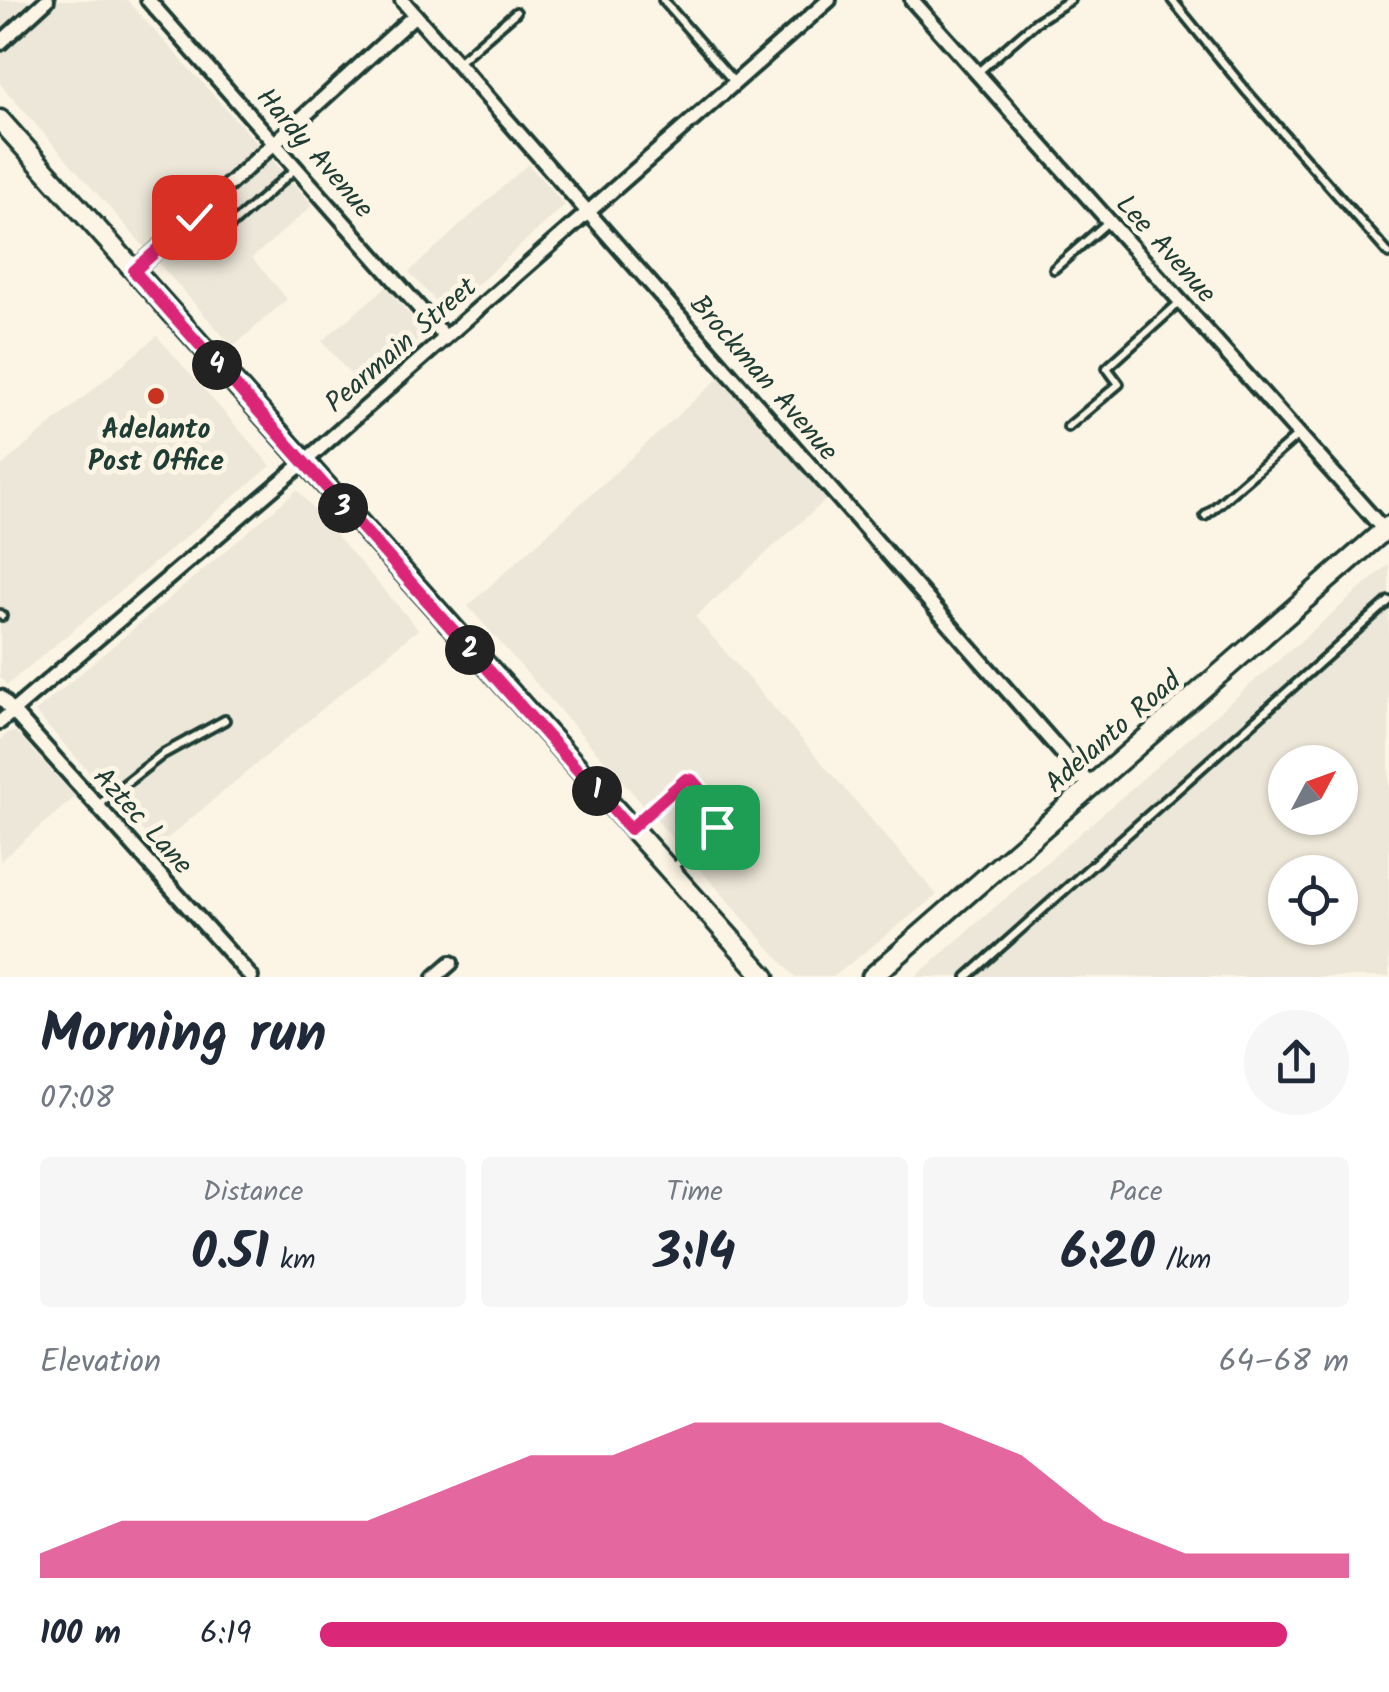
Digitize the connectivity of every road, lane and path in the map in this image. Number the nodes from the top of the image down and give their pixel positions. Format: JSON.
{"nodes":[{"id":1,"x":46,"y":0,"type":"edge"},
{"id":2,"x":148,"y":0,"type":"edge"},
{"id":3,"x":402,"y":0,"type":"edge"},
{"id":4,"x":663,"y":0,"type":"edge"},
{"id":5,"x":830,"y":0,"type":"edge"},
{"id":6,"x":912,"y":0,"type":"edge"},
{"id":7,"x":1070,"y":0,"type":"edge"},
{"id":8,"x":1172,"y":0,"type":"edge"},
{"id":9,"x":516,"y":12,"type":"dead end"},
{"id":10,"x":415,"y":15,"type":"junction"},
{"id":11,"x":0,"y":43,"type":"edge"},
{"id":12,"x":458,"y":64,"type":"junction"},
{"id":13,"x":977,"y":73,"type":"junction"},
{"id":14,"x":734,"y":83,"type":"junction"},
{"id":15,"x":0,"y":120,"type":"edge"},
{"id":16,"x":276,"y":144,"type":"junction"},
{"id":17,"x":297,"y":168,"type":"junction"},
{"id":18,"x":588,"y":212,"type":"junction"},
{"id":19,"x":194,"y":217,"type":"junction"},
{"id":20,"x":1109,"y":221,"type":"junction"},
{"id":21,"x":1389,"y":254,"type":"edge"},
{"id":22,"x":1054,"y":269,"type":"dead end"},
{"id":23,"x":134,"y":271,"type":"junction"},
{"id":24,"x":1181,"y":302,"type":"junction"},
{"id":25,"x":446,"y":337,"type":"junction"},
{"id":26,"x":1068,"y":427,"type":"dead end"},
{"id":27,"x":1299,"y":434,"type":"junction"},
{"id":28,"x":302,"y":462,"type":"junction"},
{"id":29,"x":1205,"y":516,"type":"dead end"},
{"id":30,"x":1387,"y":528,"type":"edge"},
{"id":31,"x":1389,"y":601,"type":"edge"},
{"id":32,"x":0,"y":697,"type":"edge"},
{"id":33,"x":12,"y":712,"type":"junction"},
{"id":34,"x":225,"y":720,"type":"dead end"},
{"id":35,"x":0,"y":722,"type":"edge"},
{"id":36,"x":1091,"y":786,"type":"junction"},
{"id":37,"x":97,"y":806,"type":"junction"},
{"id":38,"x":630,"y":829,"type":"junction"},
{"id":39,"x":668,"y":872,"type":"junction"},
{"id":40,"x":451,"y":963,"type":"dead end"},
{"id":41,"x":251,"y":977,"type":"edge"},
{"id":42,"x":435,"y":977,"type":"edge"},
{"id":43,"x":765,"y":977,"type":"edge"},
{"id":44,"x":872,"y":977,"type":"edge"},
{"id":45,"x":967,"y":977,"type":"edge"}],
"edges":[{"from":1,"to":11,"type":"street"},
{"from":2,"to":16,"type":"street","name":"Hardy Avenue"},
{"from":3,"to":10,"type":"street","name":"Brockman Avenue"},
{"from":4,"to":14,"type":"lane"},
{"from":5,"to":14,"type":"street","name":"Pearmain Street"},
{"from":6,"to":13,"type":"street","name":"Lee Avenue"},
{"from":7,"to":13,"type":"lane"},
{"from":8,"to":21,"type":"lane"},
{"from":9,"to":12,"type":"lane"},
{"from":10,"to":12,"type":"street","name":"Brockman Avenue"},
{"from":10,"to":16,"type":"street"},
{"from":12,"to":18,"type":"street","name":"Brockman Avenue"},
{"from":13,"to":20,"type":"street","name":"Lee Avenue"},
{"from":14,"to":18,"type":"street","name":"Pearmain Street"},
{"from":15,"to":23,"type":"street"},
{"from":16,"to":17,"type":"street","name":"Hardy Avenue"},
{"from":16,"to":19,"type":"street"},
{"from":17,"to":19,"type":"lane"},
{"from":17,"to":25,"type":"street","name":"Hardy Avenue"},
{"from":18,"to":25,"type":"street","name":"Pearmain Street"},
{"from":18,"to":36,"type":"street","name":"Brockman Avenue"},
{"from":19,"to":23,"type":"street"},
{"from":20,"to":22,"type":"lane"},
{"from":20,"to":24,"type":"street","name":"Lee Avenue"},
{"from":23,"to":28,"type":"street"},
{"from":24,"to":26,"type":"lane"},
{"from":24,"to":27,"type":"street","name":"Lee Avenue"},
{"from":25,"to":28,"type":"street","name":"Pearmain Street"},
{"from":27,"to":29,"type":"lane"},
{"from":27,"to":30,"type":"street","name":"Lee Avenue"},
{"from":28,"to":33,"type":"street","name":"Pearmain Street"},
{"from":28,"to":38,"type":"street"},
{"from":30,"to":36,"type":"street","name":"Adelanto Road"},
{"from":31,"to":45,"type":"lane"},
{"from":32,"to":33,"type":"street","name":"Aztec Lane"},
{"from":33,"to":35,"type":"street","name":"Pearmain Street"},
{"from":33,"to":37,"type":"street","name":"Aztec Lane"},
{"from":34,"to":37,"type":"lane"},
{"from":36,"to":44,"type":"street","name":"Adelanto Road"},
{"from":37,"to":41,"type":"street","name":"Aztec Lane"},
{"from":38,"to":39,"type":"street"},
{"from":38,"to":39,"type":"lane"},
{"from":39,"to":43,"type":"street"},
{"from":40,"to":42,"type":"street"}]}
